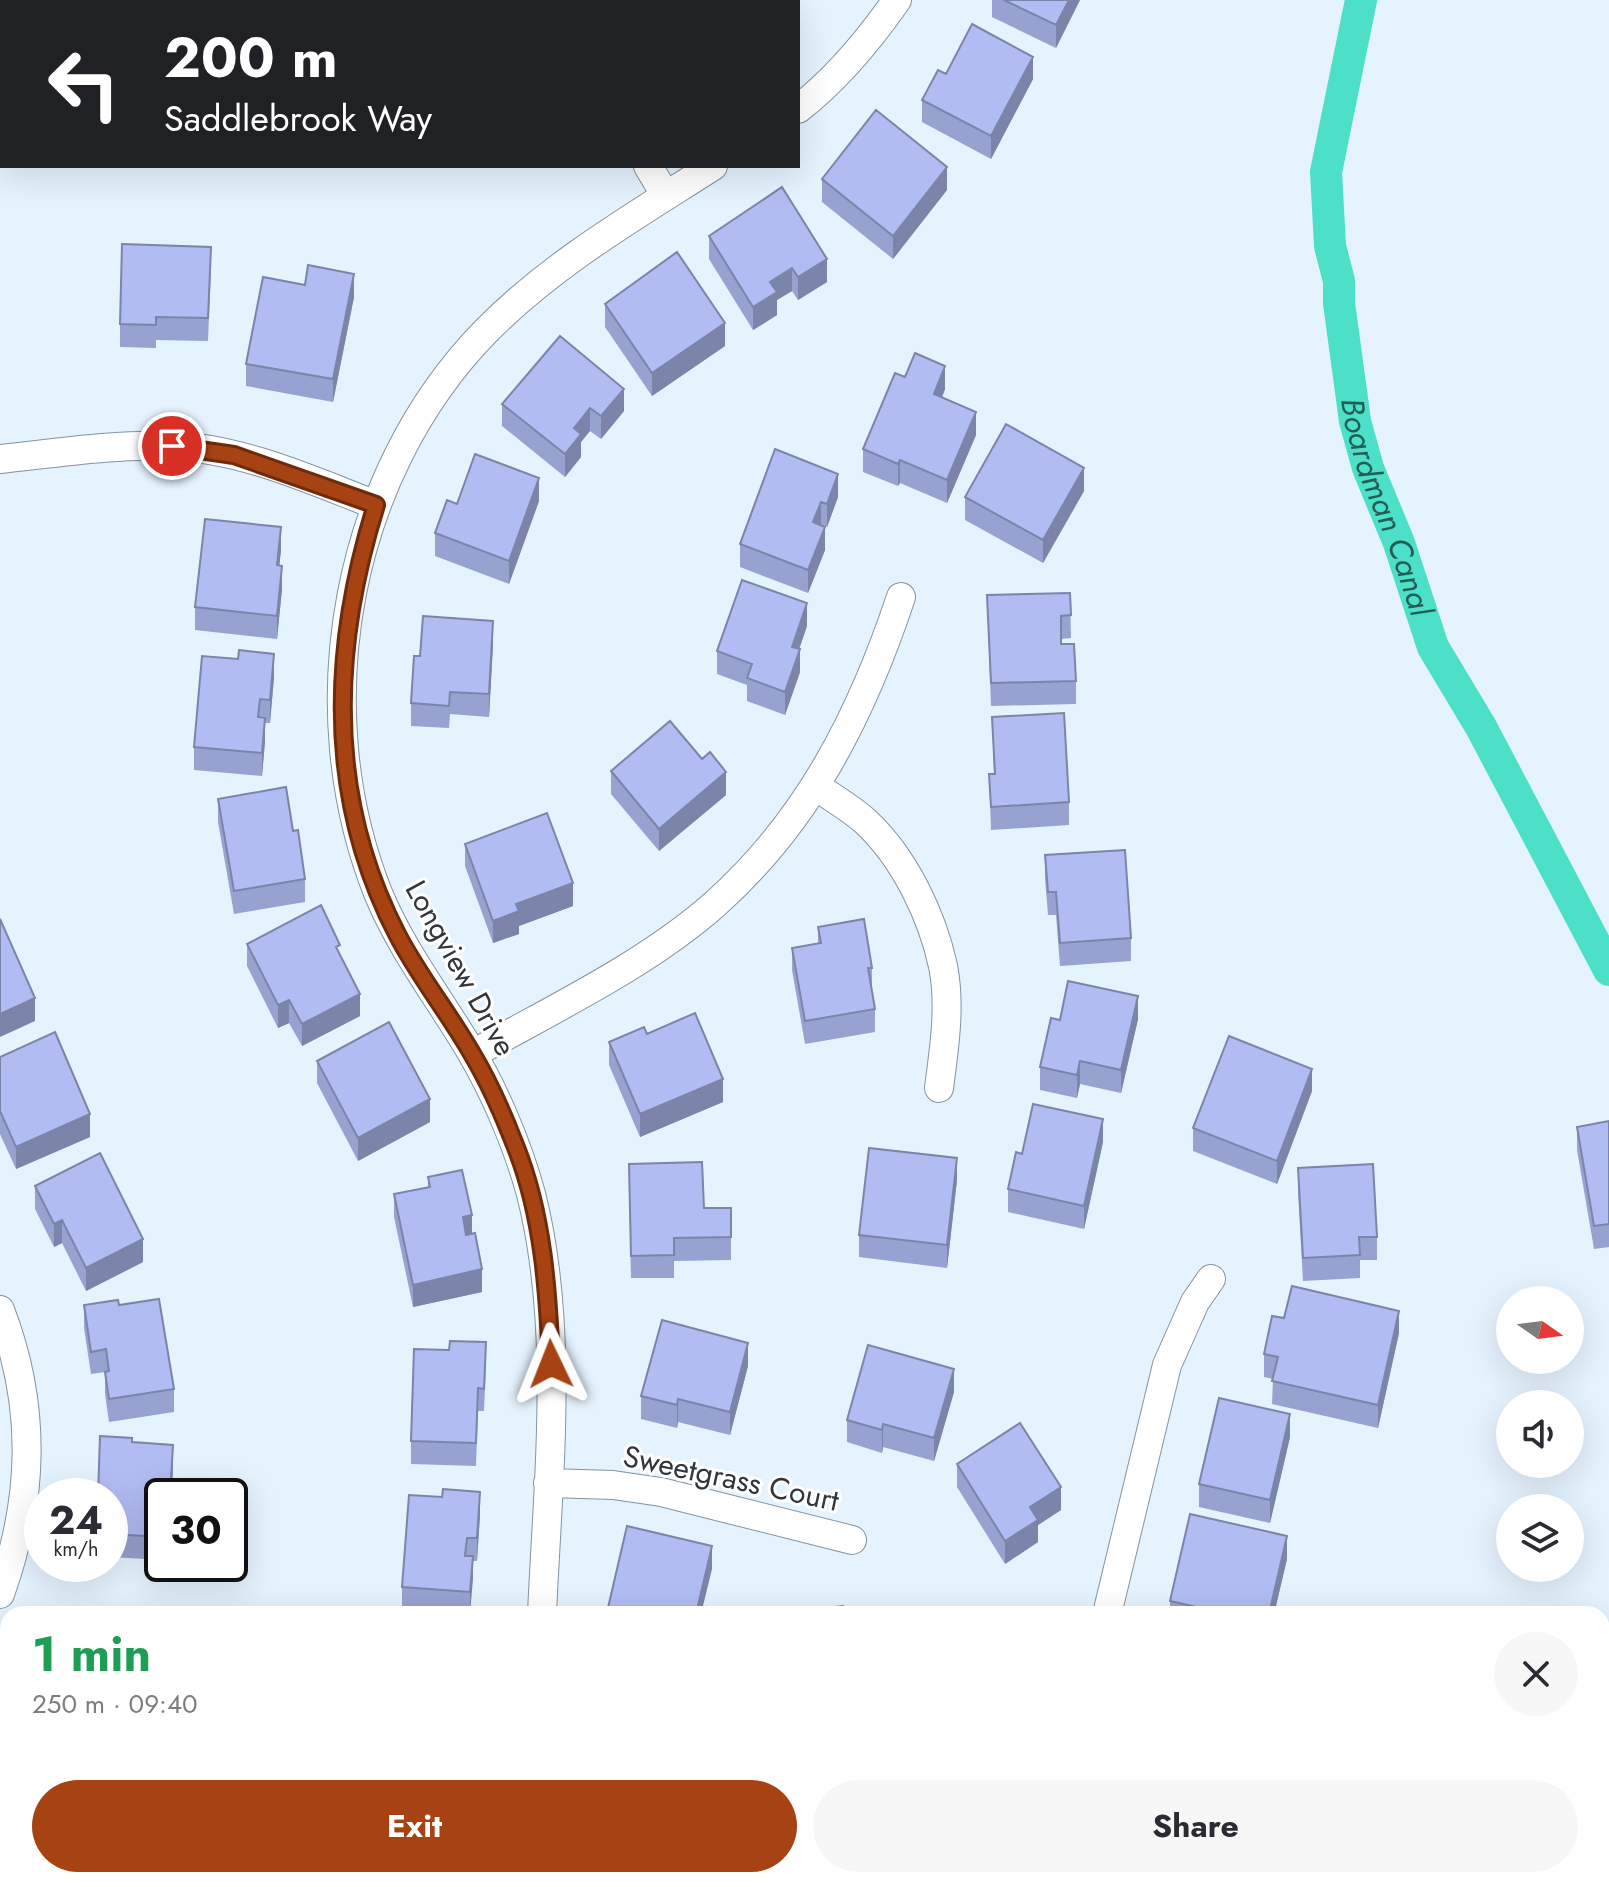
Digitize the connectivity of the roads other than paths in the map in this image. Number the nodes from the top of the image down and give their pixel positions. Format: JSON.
{"nodes":[{"id":1,"x":897,"y":0,"type":"edge"},
{"id":2,"x":800,"y":108,"type":"edge"},
{"id":3,"x":649,"y":168,"type":"edge"},
{"id":4,"x":710,"y":168,"type":"edge"},
{"id":5,"x":666,"y":196,"type":"junction"},
{"id":6,"x":0,"y":459,"type":"edge"},
{"id":7,"x":376,"y":505,"type":"junction"},
{"id":8,"x":901,"y":597,"type":"dead end"},
{"id":9,"x":815,"y":786,"type":"junction"},
{"id":10,"x":473,"y":1054,"type":"junction"},
{"id":11,"x":939,"y":1088,"type":"dead end"},
{"id":12,"x":1211,"y":1279,"type":"dead end"},
{"id":13,"x":0,"y":1310,"type":"edge"},
{"id":14,"x":548,"y":1483,"type":"junction"},
{"id":15,"x":852,"y":1540,"type":"dead end"},
{"id":16,"x":0,"y":1594,"type":"edge"},
{"id":17,"x":542,"y":1606,"type":"edge"},
{"id":18,"x":1109,"y":1606,"type":"edge"}],
"edges":[{"from":1,"to":2,"type":"street"},
{"from":3,"to":5,"type":"street"},
{"from":4,"to":5,"type":"street","name":"Longview Drive"},
{"from":5,"to":7,"type":"street","name":"Longview Drive"},
{"from":6,"to":7,"type":"street"},
{"from":7,"to":10,"type":"street","name":"Longview Drive"},
{"from":8,"to":9,"type":"street"},
{"from":9,"to":10,"type":"street"},
{"from":9,"to":11,"type":"street"},
{"from":10,"to":14,"type":"street","name":"Longview Drive"},
{"from":12,"to":18,"type":"street"},
{"from":13,"to":16,"type":"street"},
{"from":14,"to":15,"type":"street","name":"Sweetgrass Court"},
{"from":14,"to":17,"type":"street","name":"Longview Drive"}]}
